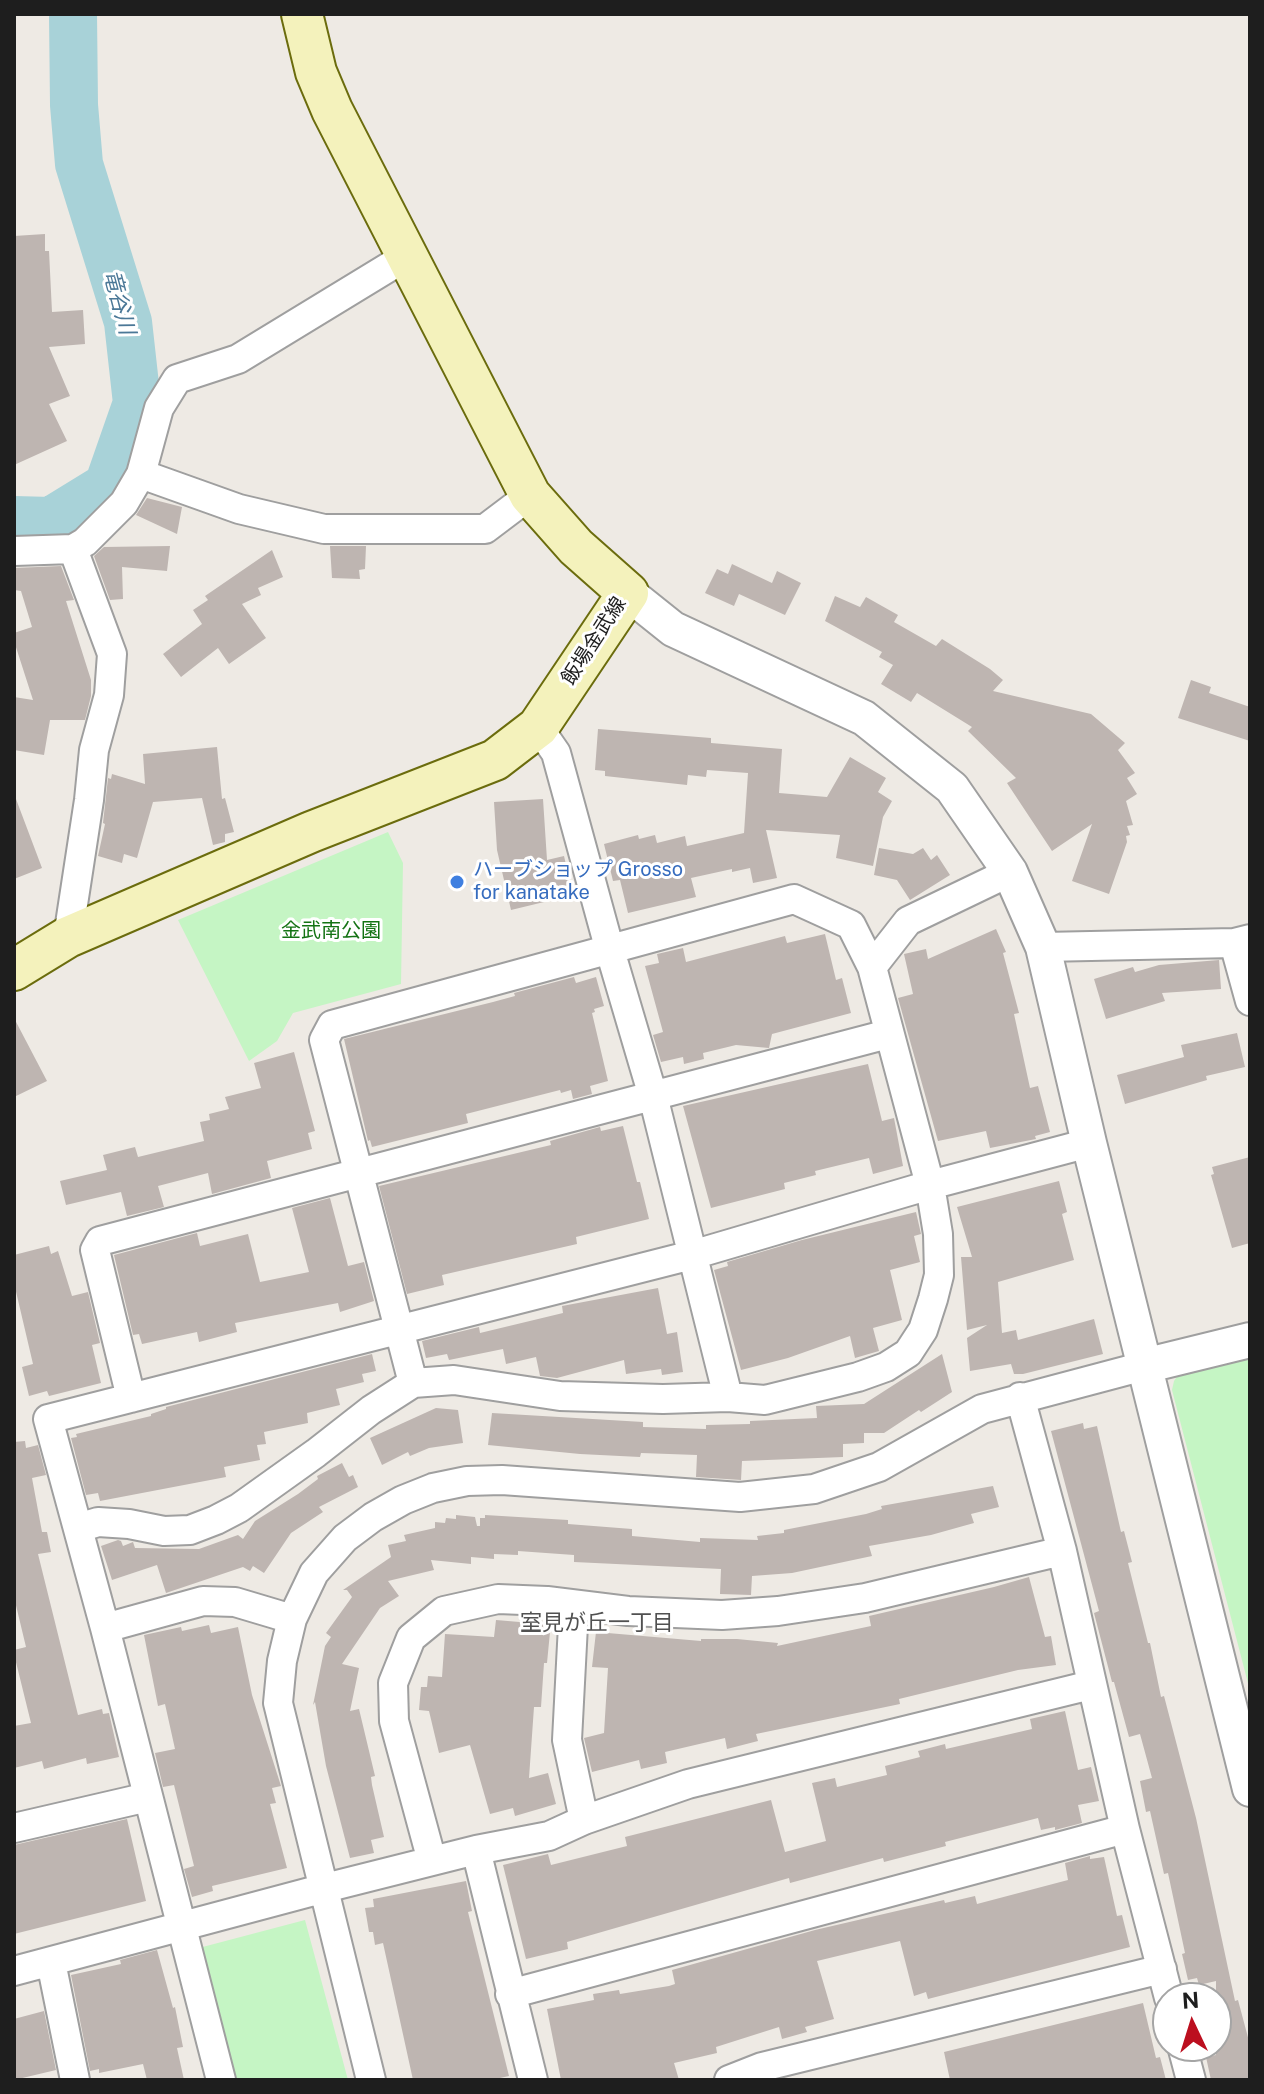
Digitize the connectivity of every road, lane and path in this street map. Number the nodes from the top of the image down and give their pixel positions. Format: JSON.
{"nodes":[{"id":1,"x":302,"y":14,"type":"edge"},
{"id":2,"x":407,"y":256,"type":"junction"},
{"id":3,"x":141,"y":474,"type":"junction"},
{"id":4,"x":530,"y":495,"type":"junction"},
{"id":5,"x":73,"y":549,"type":"junction"},
{"id":6,"x":14,"y":551,"type":"edge"},
{"id":7,"x":628,"y":593,"type":"junction"},
{"id":8,"x":538,"y":727,"type":"junction"},
{"id":9,"x":1010,"y":872,"type":"junction"},
{"id":10,"x":68,"y":937,"type":"junction"},
{"id":11,"x":1242,"y":941,"type":"edge"},
{"id":12,"x":609,"y":947,"type":"junction"},
{"id":13,"x":1043,"y":947,"type":"junction"},
{"id":14,"x":872,"y":967,"type":"junction"},
{"id":15,"x":14,"y":970,"type":"edge"},
{"id":16,"x":1250,"y":1001,"type":"edge"},
{"id":17,"x":888,"y":1034,"type":"junction"},
{"id":18,"x":653,"y":1096,"type":"junction"},
{"id":19,"x":1089,"y":1143,"type":"junction"},
{"id":20,"x":357,"y":1175,"type":"junction"},
{"id":21,"x":930,"y":1185,"type":"junction"},
{"id":22,"x":692,"y":1255,"type":"junction"},
{"id":23,"x":398,"y":1328,"type":"junction"},
{"id":24,"x":1250,"y":1340,"type":"edge"},
{"id":25,"x":1144,"y":1366,"type":"junction"},
{"id":26,"x":413,"y":1383,"type":"junction"},
{"id":27,"x":728,"y":1397,"type":"junction"},
{"id":28,"x":1020,"y":1397,"type":"junction"},
{"id":29,"x":131,"y":1398,"type":"junction"},
{"id":30,"x":78,"y":1528,"type":"junction"},
{"id":31,"x":1062,"y":1551,"type":"junction"},
{"id":32,"x":574,"y":1606,"type":"junction"},
{"id":33,"x":292,"y":1619,"type":"junction"},
{"id":34,"x":105,"y":1628,"type":"junction"},
{"id":35,"x":1091,"y":1685,"type":"junction"},
{"id":36,"x":1250,"y":1789,"type":"edge"},
{"id":37,"x":148,"y":1797,"type":"junction"},
{"id":38,"x":584,"y":1820,"type":"junction"},
{"id":39,"x":14,"y":1828,"type":"edge"},
{"id":40,"x":1125,"y":1829,"type":"junction"},
{"id":41,"x":476,"y":1850,"type":"junction"},
{"id":42,"x":432,"y":1861,"type":"junction"},
{"id":43,"x":325,"y":1888,"type":"junction"},
{"id":44,"x":182,"y":1926,"type":"junction"},
{"id":45,"x":51,"y":1962,"type":"junction"},
{"id":46,"x":1162,"y":1969,"type":"junction"},
{"id":47,"x":14,"y":1971,"type":"edge"},
{"id":48,"x":1165,"y":1982,"type":"edge"},
{"id":49,"x":510,"y":1994,"type":"junction"},
{"id":50,"x":75,"y":2080,"type":"edge"},
{"id":51,"x":221,"y":2080,"type":"edge"},
{"id":52,"x":371,"y":2080,"type":"edge"},
{"id":53,"x":533,"y":2080,"type":"edge"},
{"id":54,"x":729,"y":2080,"type":"edge"}],
"edges":[{"from":1,"to":2,"type":"main road","name":"飯場金武線"},
{"from":2,"to":3,"type":"street"},
{"from":2,"to":4,"type":"main road","name":"飯場金武線"},
{"from":3,"to":4,"type":"street"},
{"from":3,"to":5,"type":"street"},
{"from":4,"to":7,"type":"main road","name":"飯場金武線"},
{"from":5,"to":6,"type":"street"},
{"from":5,"to":10,"type":"street"},
{"from":7,"to":8,"type":"main road","name":"飯場金武線"},
{"from":7,"to":9,"type":"street"},
{"from":8,"to":10,"type":"main road","name":"飯場金武線"},
{"from":8,"to":12,"type":"street"},
{"from":9,"to":13,"type":"street"},
{"from":9,"to":14,"type":"street"},
{"from":10,"to":15,"type":"main road","name":"飯場金武線"},
{"from":11,"to":13,"type":"street"},
{"from":11,"to":16,"type":"street"},
{"from":12,"to":14,"type":"street"},
{"from":12,"to":18,"type":"street"},
{"from":12,"to":20,"type":"street"},
{"from":13,"to":19,"type":"street"},
{"from":14,"to":17,"type":"street"},
{"from":17,"to":18,"type":"street"},
{"from":17,"to":21,"type":"street"},
{"from":18,"to":20,"type":"street"},
{"from":18,"to":22,"type":"street"},
{"from":19,"to":21,"type":"street"},
{"from":19,"to":25,"type":"street"},
{"from":20,"to":23,"type":"street"},
{"from":20,"to":29,"type":"street"},
{"from":21,"to":22,"type":"street"},
{"from":21,"to":27,"type":"street"},
{"from":22,"to":23,"type":"street"},
{"from":22,"to":27,"type":"street"},
{"from":23,"to":26,"type":"street"},
{"from":23,"to":29,"type":"street"},
{"from":24,"to":25,"type":"street"},
{"from":25,"to":28,"type":"street"},
{"from":25,"to":36,"type":"street"},
{"from":26,"to":27,"type":"street"},
{"from":26,"to":30,"type":"street"},
{"from":28,"to":31,"type":"street"},
{"from":28,"to":33,"type":"street"},
{"from":29,"to":30,"type":"street"},
{"from":30,"to":34,"type":"street"},
{"from":31,"to":32,"type":"street"},
{"from":31,"to":35,"type":"street"},
{"from":32,"to":38,"type":"street"},
{"from":32,"to":42,"type":"street"},
{"from":33,"to":34,"type":"street"},
{"from":33,"to":43,"type":"street"},
{"from":34,"to":37,"type":"street"},
{"from":35,"to":38,"type":"street"},
{"from":35,"to":40,"type":"street"},
{"from":37,"to":39,"type":"street"},
{"from":37,"to":44,"type":"street"},
{"from":38,"to":41,"type":"street"},
{"from":40,"to":46,"type":"street"},
{"from":40,"to":49,"type":"street"},
{"from":41,"to":42,"type":"street"},
{"from":41,"to":49,"type":"street"},
{"from":42,"to":43,"type":"street"},
{"from":43,"to":44,"type":"street"},
{"from":43,"to":52,"type":"street"},
{"from":44,"to":45,"type":"street"},
{"from":44,"to":51,"type":"street"},
{"from":45,"to":47,"type":"street"},
{"from":45,"to":50,"type":"street"},
{"from":46,"to":48,"type":"street"},
{"from":46,"to":54,"type":"street"},
{"from":49,"to":53,"type":"street"}]}
